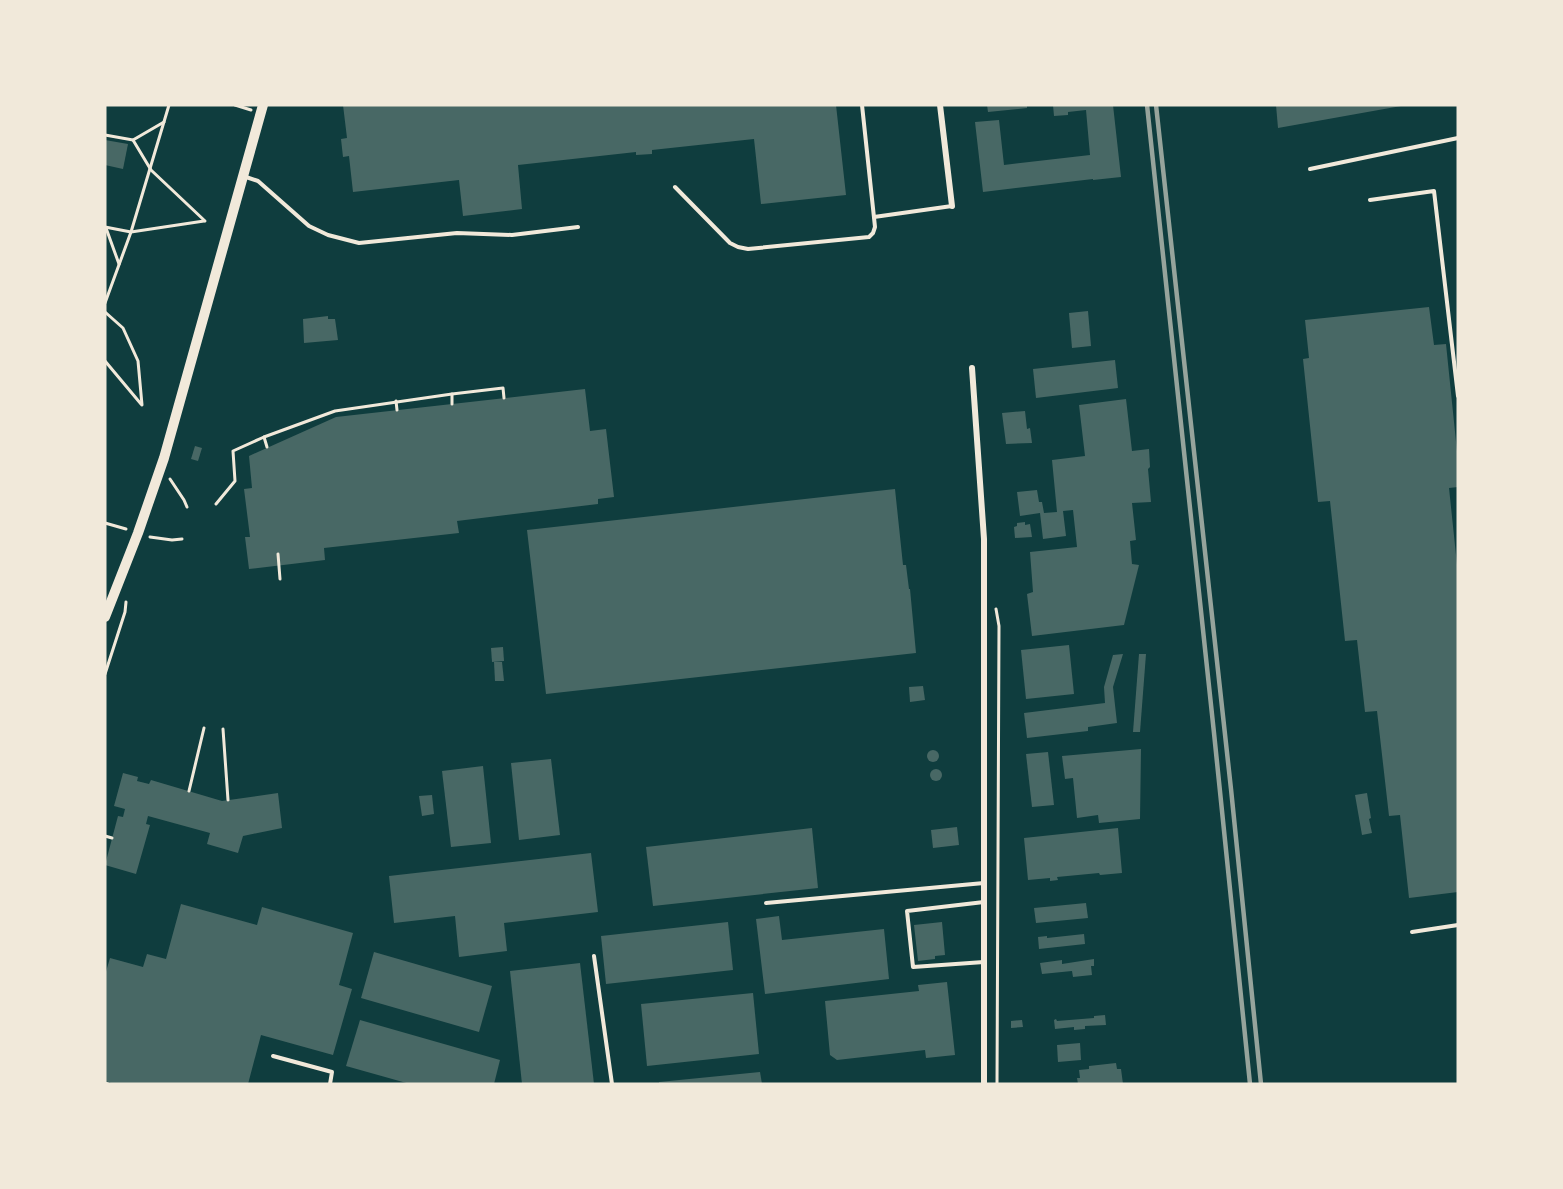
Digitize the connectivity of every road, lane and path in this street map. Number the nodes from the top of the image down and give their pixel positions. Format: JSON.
{"nodes":[{"id":1,"x":169,"y":105,"type":"edge"},
{"id":2,"x":263,"y":105,"type":"edge"},
{"id":3,"x":862,"y":105,"type":"edge"},
{"id":4,"x":940,"y":105,"type":"edge"},
{"id":5,"x":164,"y":122,"type":"junction"},
{"id":6,"x":105,"y":135,"type":"edge"},
{"id":7,"x":1458,"y":138,"type":"edge"},
{"id":8,"x":133,"y":140,"type":"junction"},
{"id":9,"x":1310,"y":169,"type":"dead end"},
{"id":10,"x":151,"y":170,"type":"junction"},
{"id":11,"x":243,"y":176,"type":"junction"},
{"id":12,"x":675,"y":187,"type":"dead end"},
{"id":13,"x":1370,"y":200,"type":"dead end"},
{"id":14,"x":952,"y":206,"type":"joint"},
{"id":15,"x":874,"y":217,"type":"junction"},
{"id":16,"x":105,"y":227,"type":"edge"},
{"id":17,"x":578,"y":227,"type":"dead end"},
{"id":18,"x":131,"y":232,"type":"junction"},
{"id":19,"x":119,"y":264,"type":"junction"},
{"id":20,"x":105,"y":303,"type":"edge"},
{"id":21,"x":105,"y":312,"type":"edge"},
{"id":22,"x":105,"y":361,"type":"edge"},
{"id":23,"x":972,"y":368,"type":"dead end"},
{"id":24,"x":452,"y":394,"type":"junction"},
{"id":25,"x":1458,"y":396,"type":"edge"},
{"id":26,"x":504,"y":398,"type":"dead end"},
{"id":27,"x":396,"y":402,"type":"junction"},
{"id":28,"x":452,"y":404,"type":"dead end"},
{"id":29,"x":397,"y":410,"type":"dead end"},
{"id":30,"x":335,"y":411,"type":"junction"},
{"id":31,"x":336,"y":417,"type":"dead end"},
{"id":32,"x":264,"y":437,"type":"junction"},
{"id":33,"x":267,"y":447,"type":"dead end"},
{"id":34,"x":164,"y":458,"type":"junction"},
{"id":35,"x":216,"y":504,"type":"dead end"},
{"id":36,"x":187,"y":507,"type":"dead end"},
{"id":37,"x":105,"y":523,"type":"edge"},
{"id":38,"x":138,"y":533,"type":"junction"},
{"id":39,"x":182,"y":539,"type":"dead end"},
{"id":40,"x":278,"y":554,"type":"dead end"},
{"id":41,"x":280,"y":579,"type":"dead end"},
{"id":42,"x":995,"y":604,"type":"dead end"},
{"id":43,"x":105,"y":617,"type":"edge"},
{"id":44,"x":204,"y":728,"type":"dead end"},
{"id":45,"x":223,"y":729,"type":"dead end"},
{"id":46,"x":189,"y":791,"type":"dead end"},
{"id":47,"x":228,"y":800,"type":"dead end"},
{"id":48,"x":105,"y":836,"type":"edge"},
{"id":49,"x":112,"y":838,"type":"dead end"},
{"id":50,"x":984,"y":883,"type":"junction"},
{"id":51,"x":984,"y":902,"type":"junction"},
{"id":52,"x":766,"y":903,"type":"dead end"},
{"id":53,"x":1458,"y":925,"type":"edge"},
{"id":54,"x":1412,"y":932,"type":"dead end"},
{"id":55,"x":594,"y":956,"type":"dead end"},
{"id":56,"x":984,"y":962,"type":"junction"},
{"id":57,"x":273,"y":1056,"type":"dead end"},
{"id":58,"x":330,"y":1084,"type":"edge"},
{"id":59,"x":612,"y":1084,"type":"edge"},
{"id":60,"x":984,"y":1084,"type":"edge"},
{"id":61,"x":997,"y":1084,"type":"edge"}],
"edges":[{"from":1,"to":5,"type":"path"},
{"from":2,"to":11,"type":"street"},
{"from":3,"to":15,"type":"lane"},
{"from":4,"to":14,"type":"street"},
{"from":5,"to":8,"type":"path"},
{"from":5,"to":10,"type":"path"},
{"from":6,"to":8,"type":"path"},
{"from":7,"to":9,"type":"lane"},
{"from":8,"to":10,"type":"path"},
{"from":10,"to":18,"type":"path"},
{"from":10,"to":18,"type":"path"},
{"from":11,"to":17,"type":"lane"},
{"from":11,"to":34,"type":"street"},
{"from":12,"to":15,"type":"lane"},
{"from":13,"to":25,"type":"lane"},
{"from":14,"to":15,"type":"lane"},
{"from":16,"to":18,"type":"path"},
{"from":16,"to":19,"type":"path"},
{"from":18,"to":19,"type":"path"},
{"from":19,"to":20,"type":"path"},
{"from":21,"to":22,"type":"path"},
{"from":23,"to":50,"type":"street"},
{"from":24,"to":26,"type":"path"},
{"from":24,"to":27,"type":"path"},
{"from":24,"to":28,"type":"path"},
{"from":27,"to":29,"type":"path"},
{"from":27,"to":30,"type":"path"},
{"from":30,"to":31,"type":"path"},
{"from":30,"to":32,"type":"path"},
{"from":32,"to":33,"type":"path"},
{"from":32,"to":35,"type":"path"},
{"from":34,"to":36,"type":"path"},
{"from":34,"to":38,"type":"street"},
{"from":37,"to":38,"type":"path"},
{"from":38,"to":39,"type":"path"},
{"from":38,"to":43,"type":"street"},
{"from":40,"to":41,"type":"path"},
{"from":42,"to":61,"type":"path"},
{"from":44,"to":46,"type":"path"},
{"from":45,"to":47,"type":"path"},
{"from":48,"to":49,"type":"path"},
{"from":50,"to":51,"type":"street"},
{"from":50,"to":52,"type":"lane"},
{"from":51,"to":56,"type":"street"},
{"from":51,"to":56,"type":"lane"},
{"from":53,"to":54,"type":"lane"},
{"from":55,"to":59,"type":"lane"},
{"from":56,"to":60,"type":"street"},
{"from":57,"to":58,"type":"lane"}]}
